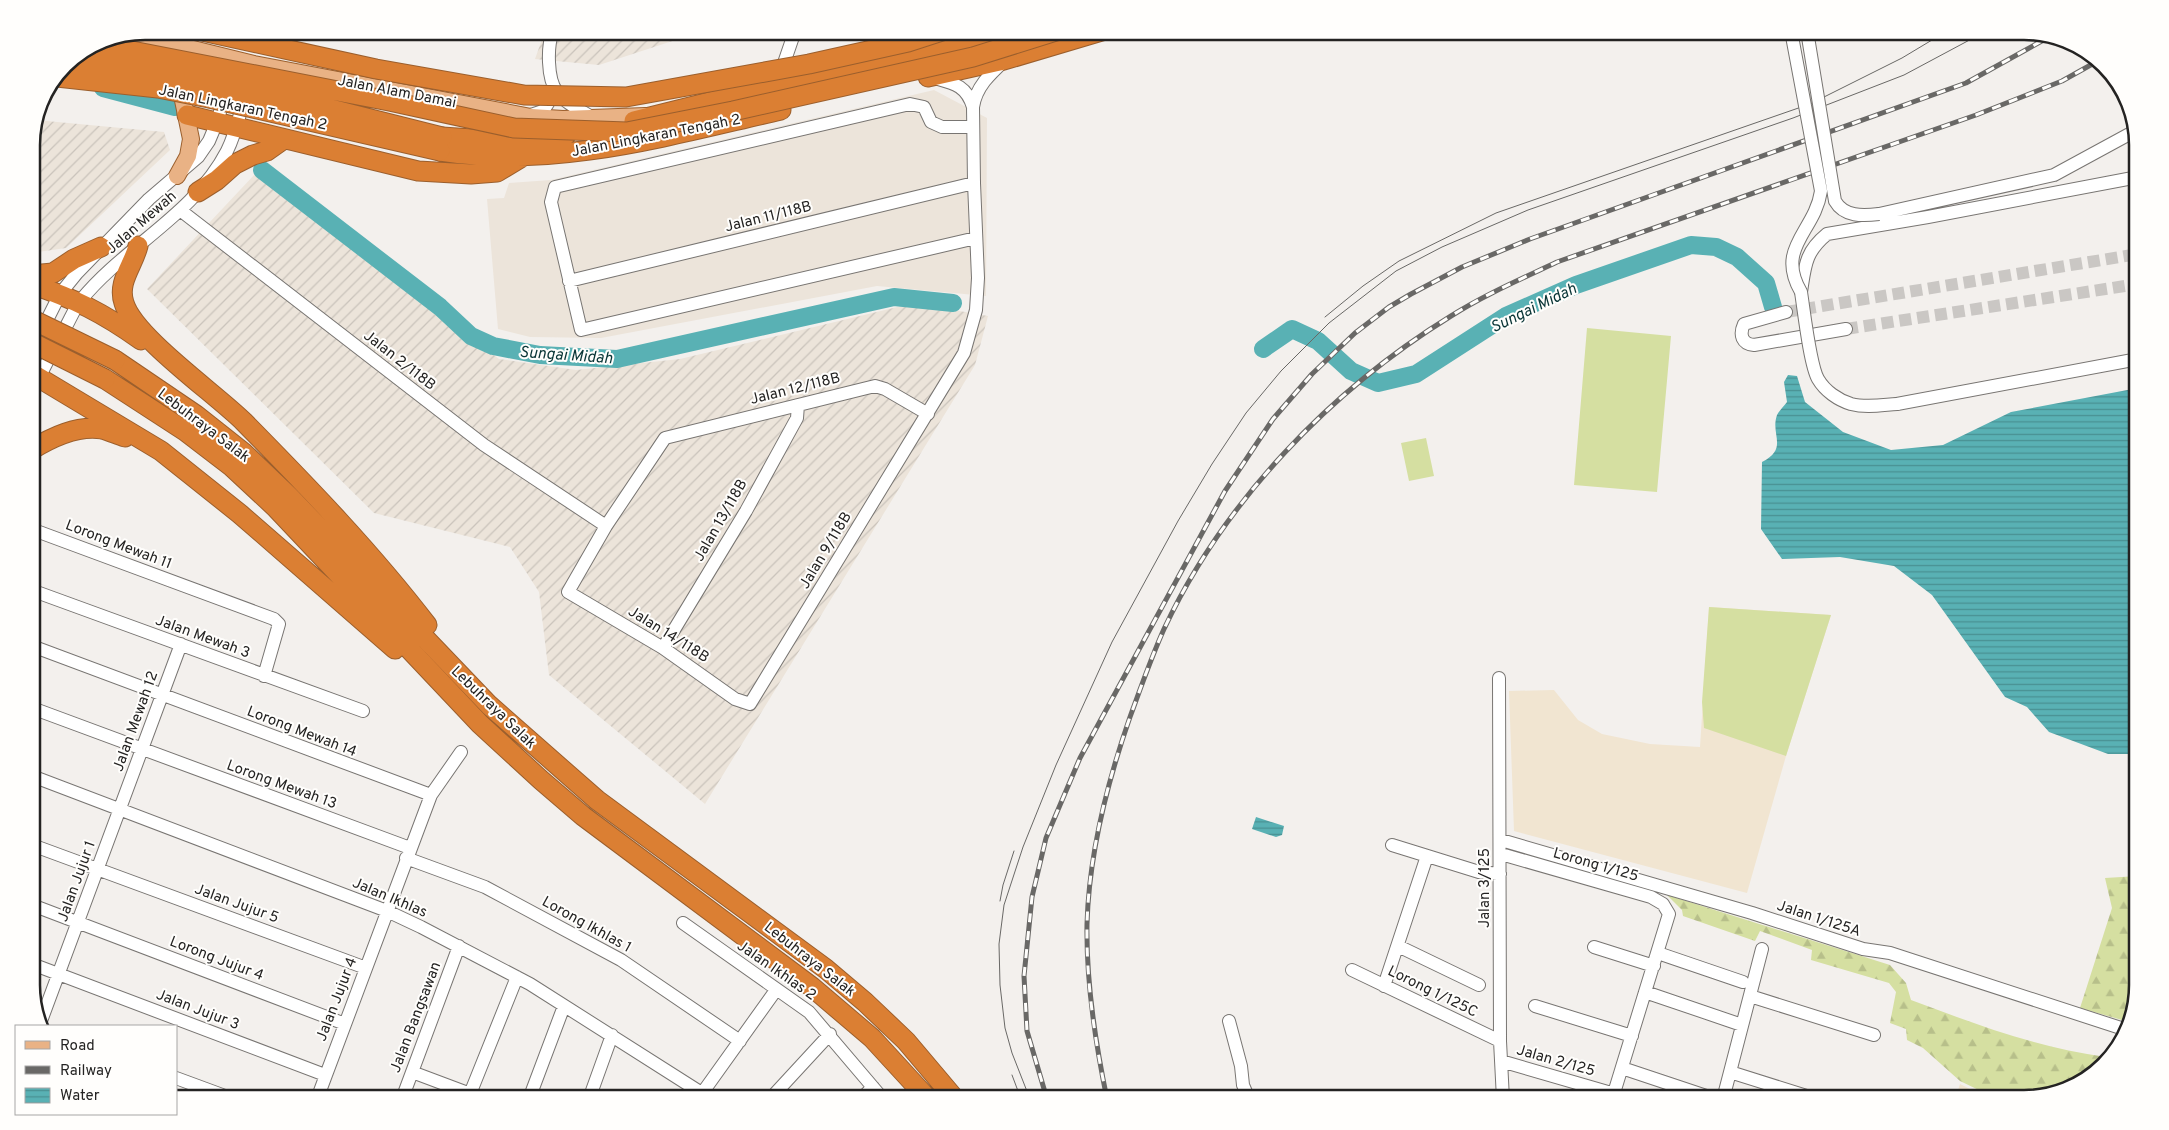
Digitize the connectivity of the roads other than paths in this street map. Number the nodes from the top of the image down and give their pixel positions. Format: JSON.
{"nodes":[{"id":1,"x":157,"y":40,"type":"edge"},
{"id":2,"x":244,"y":40,"type":"edge"},
{"id":3,"x":552,"y":40,"type":"edge"},
{"id":4,"x":792,"y":40,"type":"edge"},
{"id":5,"x":914,"y":40,"type":"edge"},
{"id":6,"x":988,"y":40,"type":"edge"},
{"id":7,"x":1026,"y":40,"type":"edge"},
{"id":8,"x":1072,"y":40,"type":"edge"},
{"id":9,"x":1793,"y":40,"type":"edge"},
{"id":10,"x":1808,"y":40,"type":"edge"},
{"id":11,"x":109,"y":47,"type":"edge"},
{"id":12,"x":98,"y":52,"type":"edge"},
{"id":13,"x":236,"y":59,"type":"junction"},
{"id":14,"x":1004,"y":60,"type":"junction"},
{"id":15,"x":82,"y":62,"type":"edge"},
{"id":16,"x":254,"y":64,"type":"junction"},
{"id":17,"x":928,"y":76,"type":"junction"},
{"id":18,"x":65,"y":77,"type":"edge"},
{"id":19,"x":782,"y":84,"type":"junction"},
{"id":20,"x":556,"y":91,"type":"junction"},
{"id":21,"x":973,"y":107,"type":"junction"},
{"id":22,"x":187,"y":115,"type":"junction"},
{"id":23,"x":666,"y":115,"type":"junction"},
{"id":24,"x":528,"y":116,"type":"junction"},
{"id":25,"x":595,"y":118,"type":"junction"},
{"id":26,"x":217,"y":122,"type":"junction"},
{"id":27,"x":237,"y":127,"type":"junction"},
{"id":28,"x":972,"y":127,"type":"junction"},
{"id":29,"x":2128,"y":135,"type":"edge"},
{"id":30,"x":284,"y":139,"type":"junction"},
{"id":31,"x":441,"y":144,"type":"junction"},
{"id":32,"x":524,"y":156,"type":"junction"},
{"id":33,"x":177,"y":176,"type":"junction"},
{"id":34,"x":2129,"y":179,"type":"edge"},
{"id":35,"x":974,"y":183,"type":"junction"},
{"id":36,"x":198,"y":192,"type":"junction"},
{"id":37,"x":180,"y":210,"type":"junction"},
{"id":38,"x":1878,"y":214,"type":"junction"},
{"id":39,"x":1928,"y":217,"type":"junction"},
{"id":40,"x":976,"y":238,"type":"junction"},
{"id":41,"x":138,"y":246,"type":"junction"},
{"id":42,"x":101,"y":247,"type":"junction"},
{"id":43,"x":40,"y":274,"type":"edge"},
{"id":44,"x":569,"y":281,"type":"junction"},
{"id":45,"x":40,"y":287,"type":"edge"},
{"id":46,"x":1801,"y":292,"type":"junction"},
{"id":47,"x":60,"y":294,"type":"junction"},
{"id":48,"x":80,"y":302,"type":"junction"},
{"id":49,"x":1806,"y":309,"type":"dead end"},
{"id":50,"x":1786,"y":312,"type":"tunnel mouth"},
{"id":51,"x":40,"y":323,"type":"edge"},
{"id":52,"x":1846,"y":328,"type":"tunnel mouth"},
{"id":53,"x":40,"y":335,"type":"edge"},
{"id":54,"x":1810,"y":336,"type":"junction"},
{"id":55,"x":40,"y":346,"type":"edge"},
{"id":56,"x":172,"y":359,"type":"junction"},
{"id":57,"x":2129,"y":361,"type":"edge"},
{"id":58,"x":40,"y":366,"type":"edge"},
{"id":59,"x":40,"y":377,"type":"edge"},
{"id":60,"x":798,"y":405,"type":"junction"},
{"id":61,"x":928,"y":414,"type":"junction"},
{"id":62,"x":40,"y":445,"type":"edge"},
{"id":63,"x":161,"y":451,"type":"junction"},
{"id":64,"x":606,"y":526,"type":"junction"},
{"id":65,"x":40,"y":532,"type":"edge"},
{"id":66,"x":40,"y":593,"type":"edge"},
{"id":67,"x":181,"y":644,"type":"junction"},
{"id":68,"x":663,"y":648,"type":"junction"},
{"id":69,"x":40,"y":649,"type":"edge"},
{"id":70,"x":264,"y":676,"type":"junction"},
{"id":71,"x":1499,"y":678,"type":"dead end"},
{"id":72,"x":162,"y":694,"type":"junction"},
{"id":73,"x":750,"y":704,"type":"joint"},
{"id":74,"x":488,"y":706,"type":"junction"},
{"id":75,"x":40,"y":711,"type":"edge"},
{"id":76,"x":363,"y":711,"type":"dead end"},
{"id":77,"x":480,"y":724,"type":"junction"},
{"id":78,"x":142,"y":750,"type":"junction"},
{"id":79,"x":461,"y":752,"type":"dead end"},
{"id":80,"x":40,"y":779,"type":"edge"},
{"id":81,"x":431,"y":795,"type":"junction"},
{"id":82,"x":120,"y":809,"type":"junction"},
{"id":83,"x":1501,"y":840,"type":"junction"},
{"id":84,"x":1392,"y":845,"type":"dead end"},
{"id":85,"x":40,"y":848,"type":"edge"},
{"id":86,"x":408,"y":853,"type":"junction"},
{"id":87,"x":1501,"y":854,"type":"junction"},
{"id":88,"x":1427,"y":856,"type":"junction"},
{"id":89,"x":97,"y":869,"type":"junction"},
{"id":90,"x":1500,"y":874,"type":"junction"},
{"id":91,"x":40,"y":908,"type":"edge"},
{"id":92,"x":387,"y":911,"type":"junction"},
{"id":93,"x":78,"y":922,"type":"junction"},
{"id":94,"x":683,"y":924,"type":"dead end"},
{"id":95,"x":459,"y":946,"type":"junction"},
{"id":96,"x":1398,"y":946,"type":"junction"},
{"id":97,"x":1594,"y":947,"type":"dead end"},
{"id":98,"x":1762,"y":949,"type":"dead end"},
{"id":99,"x":1658,"y":952,"type":"junction"},
{"id":100,"x":1654,"y":966,"type":"junction"},
{"id":101,"x":40,"y":967,"type":"edge"},
{"id":102,"x":366,"y":968,"type":"junction"},
{"id":103,"x":1352,"y":970,"type":"dead end"},
{"id":104,"x":58,"y":974,"type":"junction"},
{"id":105,"x":517,"y":977,"type":"junction"},
{"id":106,"x":1743,"y":982,"type":"dead end"},
{"id":107,"x":1479,"y":985,"type":"dead end"},
{"id":108,"x":1384,"y":986,"type":"junction"},
{"id":109,"x":776,"y":990,"type":"junction"},
{"id":110,"x":1645,"y":992,"type":"junction"},
{"id":111,"x":1750,"y":996,"type":"junction"},
{"id":112,"x":564,"y":1006,"type":"junction"},
{"id":113,"x":1536,"y":1006,"type":"dead end"},
{"id":114,"x":44,"y":1012,"type":"edge"},
{"id":115,"x":1225,"y":1023,"type":"dead end"},
{"id":116,"x":344,"y":1024,"type":"junction"},
{"id":117,"x":1742,"y":1025,"type":"junction"},
{"id":118,"x":2119,"y":1028,"type":"edge"},
{"id":119,"x":830,"y":1034,"type":"junction"},
{"id":120,"x":612,"y":1035,"type":"junction"},
{"id":121,"x":1874,"y":1035,"type":"dead end"},
{"id":122,"x":1632,"y":1036,"type":"junction"},
{"id":123,"x":740,"y":1041,"type":"junction"},
{"id":124,"x":1500,"y":1041,"type":"junction"},
{"id":125,"x":1501,"y":1061,"type":"junction"},
{"id":126,"x":1622,"y":1068,"type":"junction"},
{"id":127,"x":412,"y":1072,"type":"junction"},
{"id":128,"x":1730,"y":1072,"type":"junction"},
{"id":129,"x":325,"y":1075,"type":"junction"},
{"id":130,"x":178,"y":1079,"type":"edge"},
{"id":131,"x":873,"y":1087,"type":"junction"},
{"id":132,"x":209,"y":1090,"type":"edge"},
{"id":133,"x":319,"y":1090,"type":"edge"},
{"id":134,"x":405,"y":1090,"type":"edge"},
{"id":135,"x":459,"y":1090,"type":"edge"},
{"id":136,"x":472,"y":1090,"type":"edge"},
{"id":137,"x":531,"y":1090,"type":"edge"},
{"id":138,"x":592,"y":1090,"type":"edge"},
{"id":139,"x":695,"y":1090,"type":"edge"},
{"id":140,"x":708,"y":1090,"type":"edge"},
{"id":141,"x":778,"y":1090,"type":"edge"},
{"id":142,"x":870,"y":1090,"type":"edge"},
{"id":143,"x":876,"y":1090,"type":"edge"},
{"id":144,"x":920,"y":1090,"type":"edge"},
{"id":145,"x":948,"y":1090,"type":"edge"},
{"id":146,"x":1246,"y":1090,"type":"edge"},
{"id":147,"x":1503,"y":1090,"type":"edge"},
{"id":148,"x":1603,"y":1090,"type":"edge"},
{"id":149,"x":1615,"y":1090,"type":"edge"},
{"id":150,"x":1688,"y":1090,"type":"edge"},
{"id":151,"x":1725,"y":1090,"type":"edge"},
{"id":152,"x":1787,"y":1090,"type":"edge"}],
"edges":[{"from":1,"to":13,"type":"main road","name":"Jalan Alam Damai"},
{"from":2,"to":5,"type":"highway","bridge":true},
{"from":3,"to":20,"type":"street"},
{"from":4,"to":19,"type":"street"},
{"from":6,"to":19,"type":"highway","name":"Jalan Lingkaran Tengah 2"},
{"from":7,"to":11,"type":"highway","bridge":true},
{"from":8,"to":14,"type":"highway","name":"Jalan Lingkaran Tengah 2"},
{"from":9,"to":46,"type":"street","bridge":true},
{"from":10,"to":38,"type":"street","bridge":true},
{"from":12,"to":22,"type":"main road"},
{"from":13,"to":16,"type":"main road","name":"Jalan Alam Damai"},
{"from":13,"to":26,"type":"street","name":"Jalan Mewah"},
{"from":14,"to":17,"type":"highway","name":"Jalan Lingkaran Tengah 2"},
{"from":14,"to":21,"type":"street","name":"Jalan 9/118B"},
{"from":15,"to":31,"type":"highway","name":"Jalan Lingkaran Tengah 2","bridge":true},
{"from":16,"to":24,"type":"main road","name":"Jalan Alam Damai"},
{"from":16,"to":27,"type":"street","name":"Jalan Mewah"},
{"from":17,"to":21,"type":"street"},
{"from":17,"to":32,"type":"highway","name":"Jalan Lingkaran Tengah 2"},
{"from":18,"to":31,"type":"highway","name":"Jalan Lingkaran Tengah 2","bridge":true},
{"from":19,"to":23,"type":"highway","name":"Jalan Lingkaran Tengah 2"},
{"from":20,"to":24,"type":"street"},
{"from":20,"to":25,"type":"street"},
{"from":21,"to":28,"type":"street","name":"Jalan 9/118B"},
{"from":22,"to":26,"type":"highway"},
{"from":22,"to":33,"type":"main road"},
{"from":23,"to":25,"type":"main road","name":"Jalan Alam Damai"},
{"from":23,"to":31,"type":"highway","name":"Jalan Lingkaran Tengah 2"},
{"from":24,"to":25,"type":"main road","name":"Jalan Alam Damai"},
{"from":26,"to":27,"type":"highway"},
{"from":26,"to":33,"type":"street","name":"Jalan Mewah"},
{"from":27,"to":30,"type":"highway"},
{"from":27,"to":36,"type":"street","name":"Jalan Mewah"},
{"from":28,"to":35,"type":"street","name":"Jalan 9/118B"},
{"from":28,"to":44,"type":"street"},
{"from":29,"to":38,"type":"street"},
{"from":30,"to":32,"type":"highway"},
{"from":30,"to":36,"type":"highway"},
{"from":31,"to":32,"type":"highway","name":"Jalan Lingkaran Tengah 2"},
{"from":33,"to":42,"type":"street","name":"Jalan Mewah"},
{"from":34,"to":39,"type":"street"},
{"from":35,"to":40,"type":"street","name":"Jalan 9/118B"},
{"from":35,"to":44,"type":"street","name":"Jalan 11/118B"},
{"from":36,"to":37,"type":"street","name":"Jalan Mewah"},
{"from":37,"to":41,"type":"street","name":"Jalan Mewah"},
{"from":37,"to":64,"type":"street","name":"Jalan 2/118B"},
{"from":38,"to":39,"type":"street"},
{"from":39,"to":46,"type":"street"},
{"from":40,"to":44,"type":"street"},
{"from":40,"to":61,"type":"street","name":"Jalan 9/118B"},
{"from":41,"to":48,"type":"street","name":"Jalan Mewah"},
{"from":41,"to":56,"type":"highway"},
{"from":42,"to":43,"type":"highway"},
{"from":42,"to":47,"type":"street","name":"Jalan Mewah"},
{"from":45,"to":47,"type":"highway"},
{"from":46,"to":57,"type":"street","bridge":true},
{"from":47,"to":48,"type":"highway"},
{"from":47,"to":53,"type":"street","name":"Jalan Mewah"},
{"from":48,"to":56,"type":"highway"},
{"from":48,"to":58,"type":"street","name":"Jalan Mewah"},
{"from":49,"to":54,"type":"street"},
{"from":50,"to":54,"type":"street"},
{"from":51,"to":74,"type":"highway","name":"Lebuhraya Salak","bridge":true},
{"from":52,"to":54,"type":"street"},
{"from":55,"to":77,"type":"highway","name":"Lebuhraya Salak","bridge":true},
{"from":56,"to":74,"type":"highway"},
{"from":59,"to":63,"type":"highway"},
{"from":60,"to":61,"type":"street","name":"Jalan 12/118B"},
{"from":60,"to":64,"type":"street","name":"Jalan 12/118B"},
{"from":60,"to":68,"type":"street","name":"Jalan 13/118B"},
{"from":61,"to":73,"type":"street","name":"Jalan 9/118B"},
{"from":62,"to":63,"type":"highway"},
{"from":63,"to":77,"type":"highway"},
{"from":64,"to":68,"type":"street","name":"Jalan 14/118B"},
{"from":65,"to":70,"type":"street","name":"Lorong Mewah 11"},
{"from":66,"to":67,"type":"street","name":"Jalan Mewah 3"},
{"from":67,"to":70,"type":"street","name":"Jalan Mewah 3"},
{"from":67,"to":72,"type":"street","name":"Jalan Mewah 12"},
{"from":68,"to":73,"type":"street","name":"Jalan 14/118B"},
{"from":69,"to":72,"type":"street","name":"Lorong Mewah 14"},
{"from":70,"to":76,"type":"street","name":"Jalan Mewah 3"},
{"from":71,"to":83,"type":"street","name":"Jalan 3/125"},
{"from":72,"to":78,"type":"street","name":"Jalan Mewah 12"},
{"from":72,"to":81,"type":"street","name":"Lorong Mewah 14"},
{"from":74,"to":145,"type":"highway","name":"Lebuhraya Salak"},
{"from":75,"to":78,"type":"street","name":"Lorong Mewah 13"},
{"from":77,"to":144,"type":"highway","name":"Lebuhraya Salak"},
{"from":78,"to":82,"type":"street","name":"Jalan Mewah 12"},
{"from":78,"to":86,"type":"street","name":"Lorong Mewah 13"},
{"from":79,"to":81,"type":"street"},
{"from":80,"to":82,"type":"street","name":"Jalan Ikhlas"},
{"from":81,"to":86,"type":"street"},
{"from":82,"to":89,"type":"street","name":"Jalan Jujur 1"},
{"from":82,"to":92,"type":"street","name":"Jalan Ikhlas"},
{"from":83,"to":87,"type":"street","name":"Jalan 3/125"},
{"from":83,"to":118,"type":"street","name":"Jalan 1/125A"},
{"from":84,"to":88,"type":"street"},
{"from":85,"to":89,"type":"street","name":"Jalan Jujur 5"},
{"from":86,"to":92,"type":"street"},
{"from":86,"to":123,"type":"street","name":"Lorong Ikhlas 1"},
{"from":87,"to":90,"type":"street","name":"Jalan 3/125"},
{"from":87,"to":99,"type":"street","name":"Lorong 1/125"},
{"from":88,"to":90,"type":"street"},
{"from":88,"to":96,"type":"street"},
{"from":89,"to":93,"type":"street","name":"Jalan Jujur 1"},
{"from":89,"to":102,"type":"street","name":"Jalan Jujur 5"},
{"from":90,"to":124,"type":"street","name":"Jalan 3/125"},
{"from":91,"to":93,"type":"street","name":"Lorong Jujur 4"},
{"from":92,"to":95,"type":"street","name":"Jalan Ikhlas"},
{"from":92,"to":102,"type":"street","name":"Jalan Jujur 4"},
{"from":93,"to":104,"type":"street","name":"Jalan Jujur 1"},
{"from":93,"to":116,"type":"street","name":"Lorong Jujur 4"},
{"from":94,"to":109,"type":"street","name":"Jalan Ikhlas 2"},
{"from":95,"to":105,"type":"street","name":"Jalan Ikhlas"},
{"from":95,"to":127,"type":"street","name":"Jalan Bangsawan"},
{"from":96,"to":107,"type":"street"},
{"from":96,"to":108,"type":"street"},
{"from":97,"to":100,"type":"street"},
{"from":98,"to":111,"type":"street"},
{"from":99,"to":100,"type":"street"},
{"from":99,"to":106,"type":"street"},
{"from":100,"to":110,"type":"street"},
{"from":101,"to":104,"type":"street","name":"Jalan Jujur 3"},
{"from":102,"to":116,"type":"street","name":"Jalan Jujur 4"},
{"from":103,"to":108,"type":"street","name":"Lorong 1/125C"},
{"from":104,"to":114,"type":"street","name":"Jalan Jujur 1"},
{"from":104,"to":129,"type":"street","name":"Jalan Jujur 3"},
{"from":105,"to":112,"type":"street","name":"Jalan Ikhlas"},
{"from":105,"to":136,"type":"street"},
{"from":108,"to":124,"type":"street","name":"Lorong 1/125C"},
{"from":109,"to":119,"type":"street","name":"Jalan Ikhlas 2"},
{"from":109,"to":123,"type":"street"},
{"from":110,"to":117,"type":"street"},
{"from":110,"to":122,"type":"street"},
{"from":111,"to":117,"type":"street"},
{"from":111,"to":121,"type":"street"},
{"from":112,"to":120,"type":"street","name":"Jalan Ikhlas"},
{"from":112,"to":137,"type":"street"},
{"from":113,"to":122,"type":"street"},
{"from":115,"to":146,"type":"street"},
{"from":116,"to":129,"type":"street","name":"Jalan Jujur 4"},
{"from":117,"to":128,"type":"street"},
{"from":119,"to":131,"type":"street","name":"Jalan Ikhlas 2"},
{"from":119,"to":141,"type":"street"},
{"from":120,"to":138,"type":"street"},
{"from":120,"to":139,"type":"street","name":"Jalan Ikhlas"},
{"from":122,"to":126,"type":"street"},
{"from":123,"to":140,"type":"street"},
{"from":124,"to":125,"type":"street","name":"Jalan 3/125"},
{"from":125,"to":147,"type":"street","name":"Jalan 3/125"},
{"from":125,"to":148,"type":"street","name":"Jalan 2/125"},
{"from":126,"to":149,"type":"street"},
{"from":126,"to":150,"type":"street"},
{"from":127,"to":134,"type":"street","name":"Jalan Bangsawan"},
{"from":127,"to":135,"type":"street"},
{"from":128,"to":151,"type":"street"},
{"from":128,"to":152,"type":"street"},
{"from":129,"to":133,"type":"street","name":"Jalan Jujur 4"},
{"from":130,"to":132,"type":"street"},
{"from":131,"to":142,"type":"street"},
{"from":131,"to":143,"type":"street","name":"Jalan Ikhlas 2"}]}
